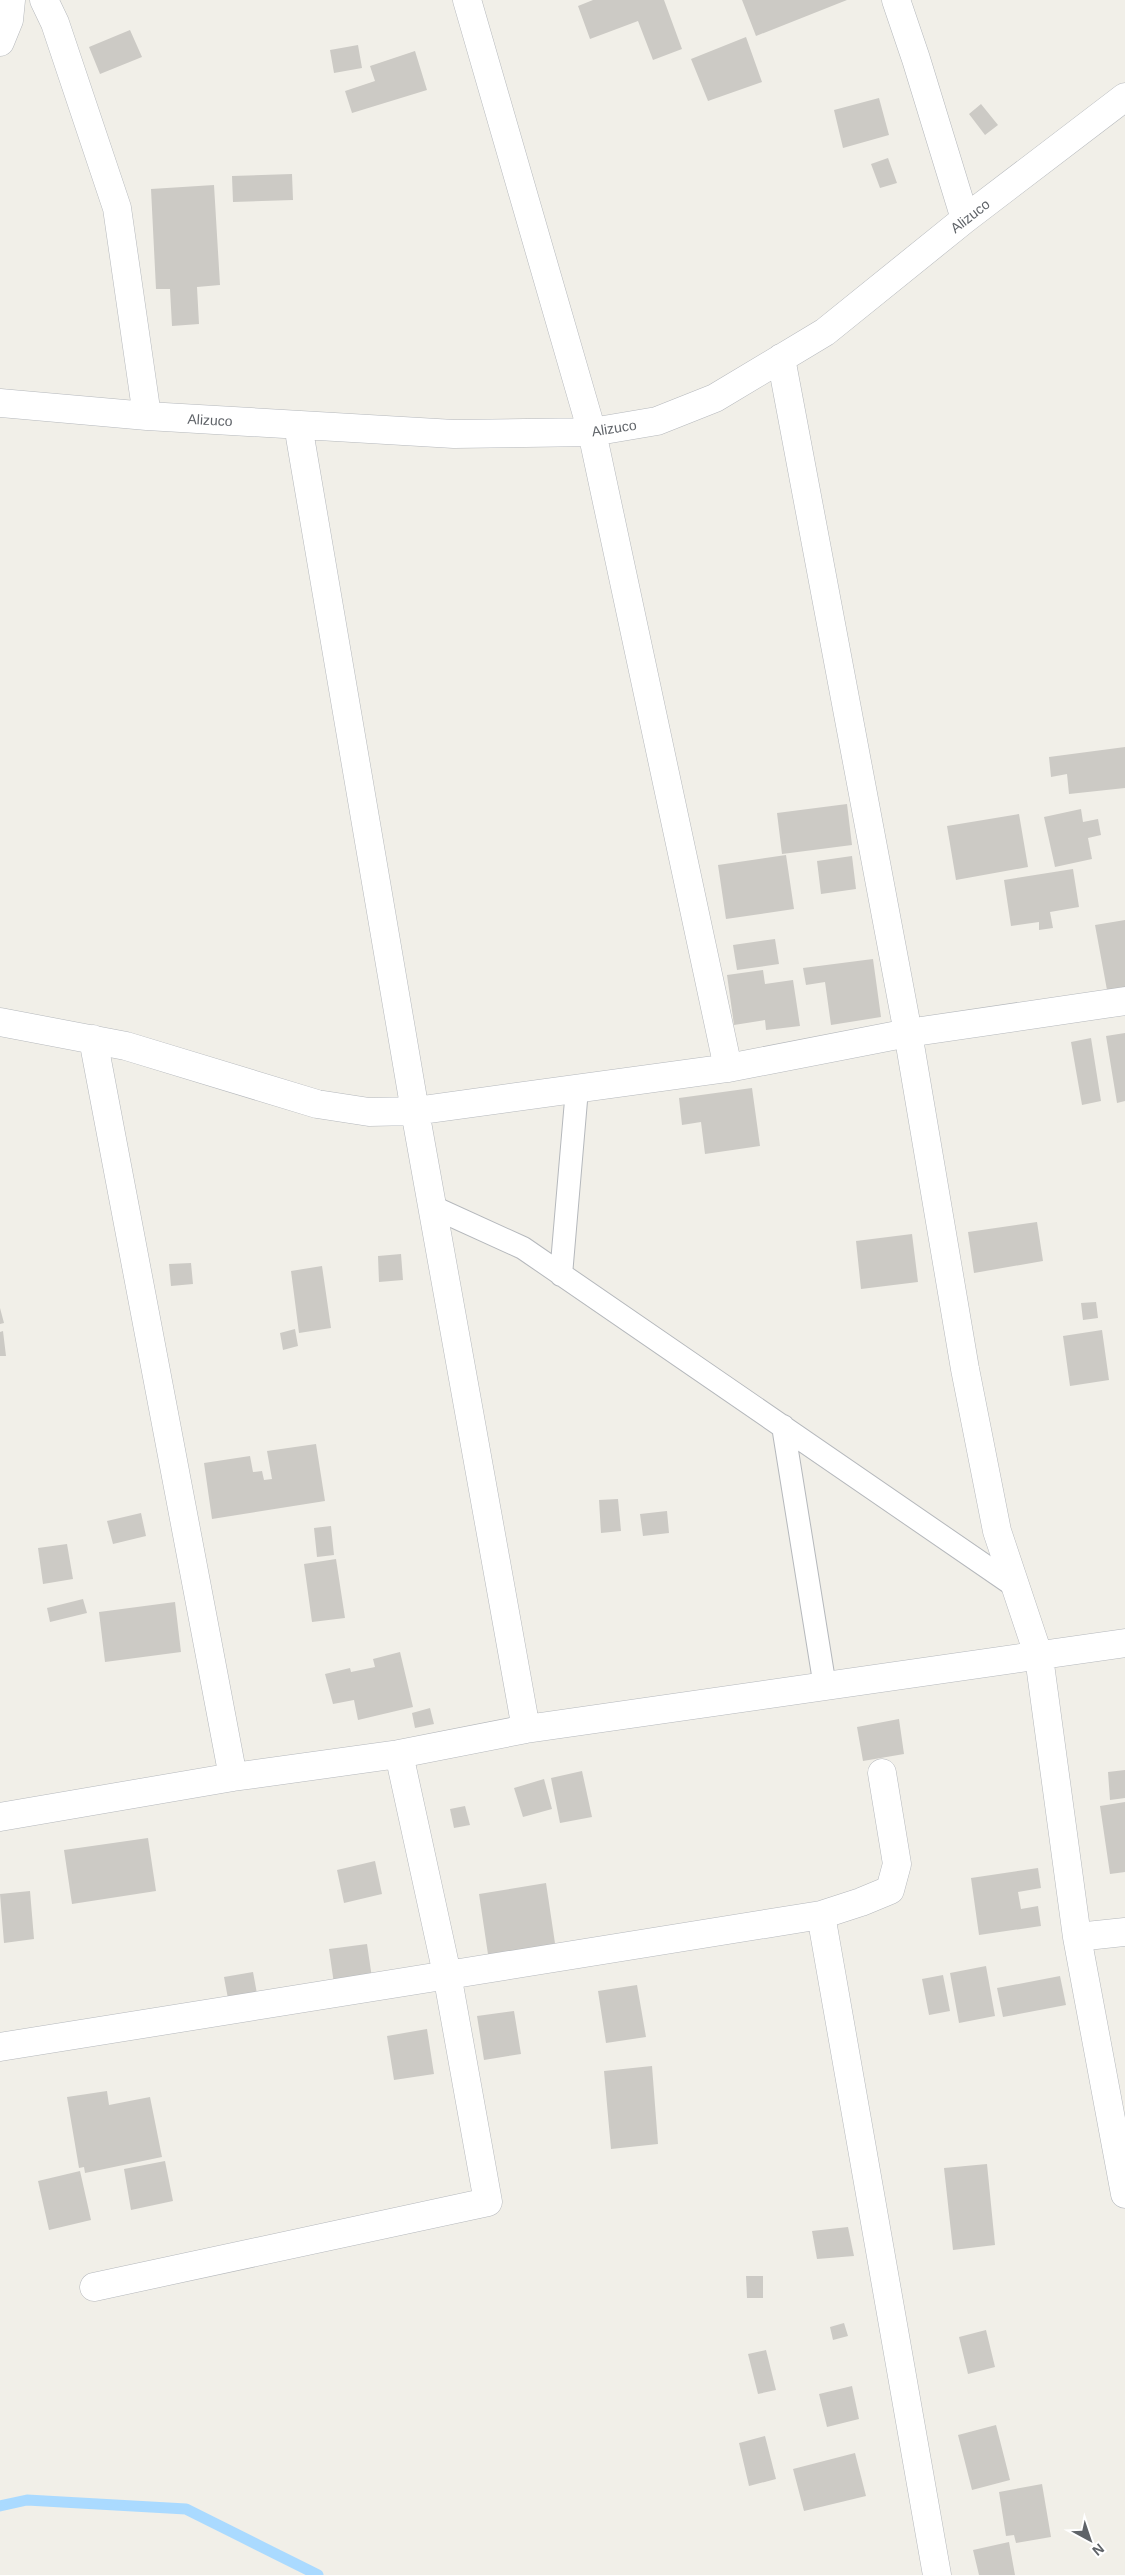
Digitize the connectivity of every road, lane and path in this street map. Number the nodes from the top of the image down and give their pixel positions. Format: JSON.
{"nodes":[{"id":1,"x":11,"y":0,"type":"edge"},
{"id":2,"x":44,"y":0,"type":"edge"},
{"id":3,"x":467,"y":0,"type":"edge"},
{"id":4,"x":896,"y":0,"type":"edge"},
{"id":5,"x":0,"y":42,"type":"edge"},
{"id":6,"x":1125,"y":97,"type":"edge"},
{"id":7,"x":965,"y":219,"type":"junction"},
{"id":8,"x":782,"y":358,"type":"junction"},
{"id":9,"x":0,"y":403,"type":"edge"},
{"id":10,"x":147,"y":416,"type":"junction"},
{"id":11,"x":298,"y":425,"type":"junction"},
{"id":12,"x":592,"y":432,"type":"junction"},
{"id":13,"x":1125,"y":1001,"type":"edge"},
{"id":14,"x":0,"y":1022,"type":"edge"},
{"id":15,"x":908,"y":1033,"type":"junction"},
{"id":16,"x":93,"y":1039,"type":"junction"},
{"id":17,"x":728,"y":1068,"type":"junction"},
{"id":18,"x":577,"y":1089,"type":"junction"},
{"id":19,"x":415,"y":1111,"type":"junction"},
{"id":20,"x":433,"y":1207,"type":"junction"},
{"id":21,"x":561,"y":1274,"type":"junction"},
{"id":22,"x":783,"y":1426,"type":"junction"},
{"id":23,"x":1016,"y":1587,"type":"junction"},
{"id":24,"x":1125,"y":1642,"type":"edge"},
{"id":25,"x":1039,"y":1656,"type":"junction"},
{"id":26,"x":825,"y":1687,"type":"junction"},
{"id":27,"x":526,"y":1729,"type":"junction"},
{"id":28,"x":399,"y":1754,"type":"junction"},
{"id":29,"x":882,"y":1773,"type":"dead end"},
{"id":30,"x":233,"y":1778,"type":"junction"},
{"id":31,"x":0,"y":1817,"type":"edge"},
{"id":32,"x":821,"y":1915,"type":"junction"},
{"id":33,"x":1125,"y":1932,"type":"edge"},
{"id":34,"x":1077,"y":1937,"type":"junction"},
{"id":35,"x":447,"y":1974,"type":"junction"},
{"id":36,"x":0,"y":2047,"type":"edge"},
{"id":37,"x":1125,"y":2194,"type":"edge"},
{"id":38,"x":94,"y":2287,"type":"dead end"},
{"id":39,"x":937,"y":2575,"type":"edge"}],
"edges":[{"from":1,"to":5,"type":"street"},
{"from":2,"to":10,"type":"street"},
{"from":3,"to":12,"type":"street"},
{"from":4,"to":7,"type":"street"},
{"from":6,"to":7,"type":"street","name":"Alizuco"},
{"from":7,"to":8,"type":"street","name":"Alizuco"},
{"from":8,"to":12,"type":"street","name":"Alizuco"},
{"from":8,"to":15,"type":"street"},
{"from":9,"to":10,"type":"street","name":"Alizuco"},
{"from":10,"to":11,"type":"street","name":"Alizuco"},
{"from":11,"to":12,"type":"street","name":"Alizuco"},
{"from":11,"to":19,"type":"street"},
{"from":12,"to":17,"type":"street"},
{"from":13,"to":15,"type":"street"},
{"from":14,"to":16,"type":"street"},
{"from":15,"to":17,"type":"street"},
{"from":15,"to":23,"type":"street"},
{"from":16,"to":19,"type":"street"},
{"from":16,"to":30,"type":"street"},
{"from":17,"to":18,"type":"street"},
{"from":18,"to":19,"type":"street"},
{"from":18,"to":21,"type":"lane"},
{"from":19,"to":20,"type":"street"},
{"from":20,"to":21,"type":"lane"},
{"from":20,"to":27,"type":"street"},
{"from":21,"to":22,"type":"lane"},
{"from":22,"to":23,"type":"lane"},
{"from":22,"to":26,"type":"lane"},
{"from":23,"to":25,"type":"street"},
{"from":24,"to":25,"type":"street"},
{"from":25,"to":26,"type":"street"},
{"from":25,"to":34,"type":"street"},
{"from":26,"to":27,"type":"street"},
{"from":27,"to":28,"type":"street"},
{"from":28,"to":30,"type":"street"},
{"from":28,"to":35,"type":"street"},
{"from":29,"to":32,"type":"street"},
{"from":30,"to":31,"type":"street"},
{"from":32,"to":35,"type":"street"},
{"from":32,"to":39,"type":"street"},
{"from":33,"to":34,"type":"street"},
{"from":34,"to":37,"type":"street"},
{"from":35,"to":36,"type":"street"},
{"from":35,"to":38,"type":"street"}]}
